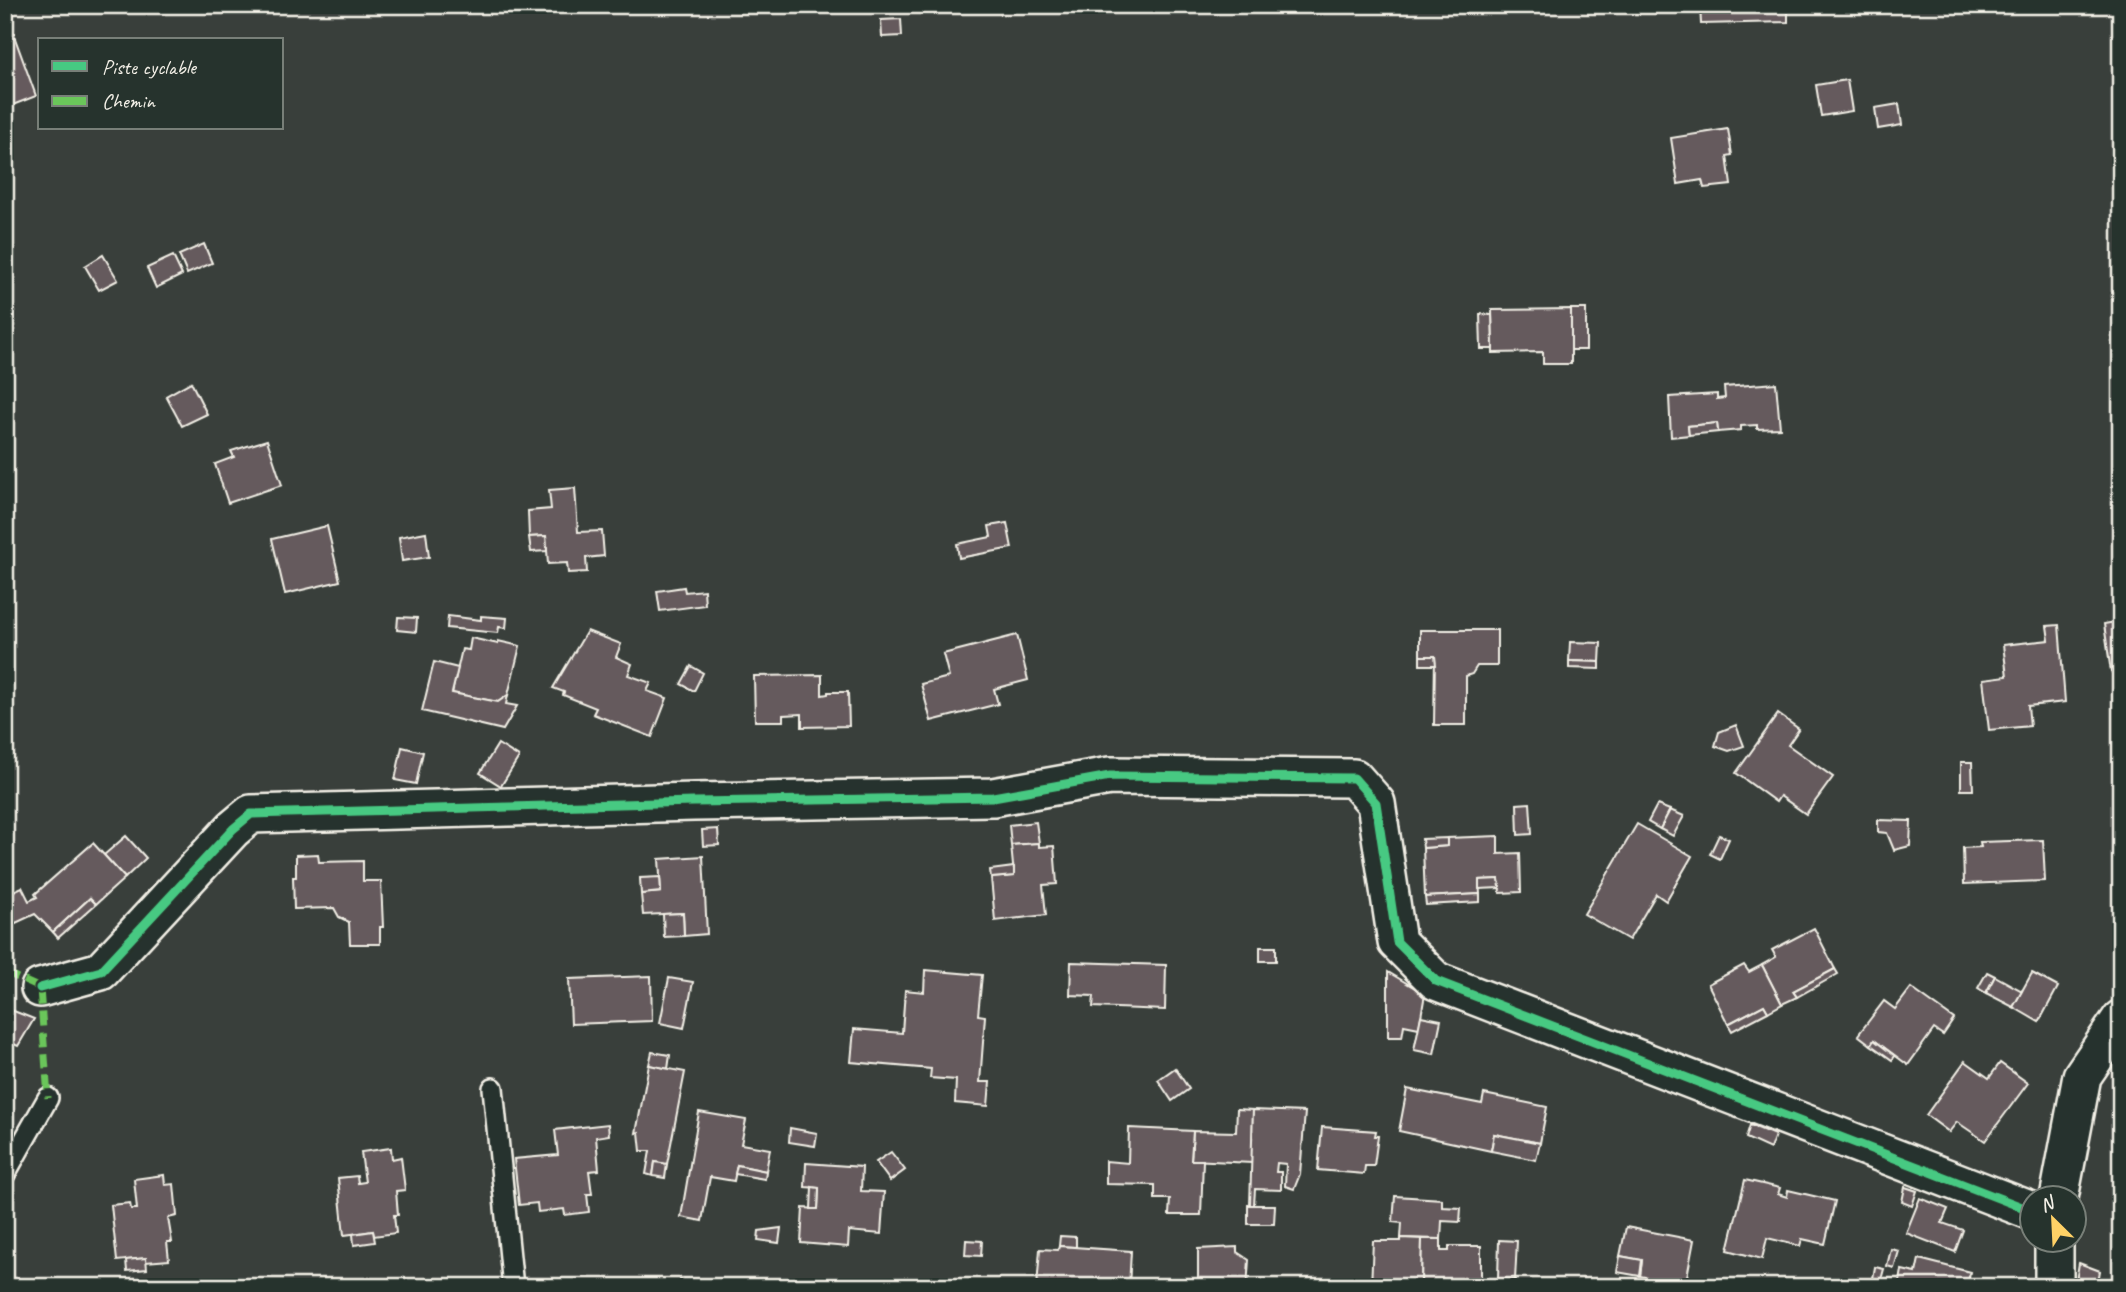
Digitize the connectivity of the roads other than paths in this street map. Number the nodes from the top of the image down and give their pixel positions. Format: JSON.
{"nodes":[{"id":1,"x":40,"y":988,"type":"dead end"},
{"id":2,"x":2121,"y":1020,"type":"edge"},
{"id":3,"x":493,"y":1088,"type":"dead end"},
{"id":4,"x":48,"y":1098,"type":"dead end"},
{"id":5,"x":5,"y":1174,"type":"edge"},
{"id":6,"x":2062,"y":1184,"type":"edge"},
{"id":7,"x":2018,"y":1206,"type":"edge"},
{"id":8,"x":2054,"y":1254,"type":"edge"},
{"id":9,"x":513,"y":1287,"type":"edge"},
{"id":10,"x":2054,"y":1287,"type":"edge"}],
"edges":[{"from":1,"to":7,"type":"street"},
{"from":2,"to":6,"type":"street"},
{"from":3,"to":9,"type":"lane"},
{"from":4,"to":5,"type":"lane"},
{"from":8,"to":10,"type":"street"}]}
